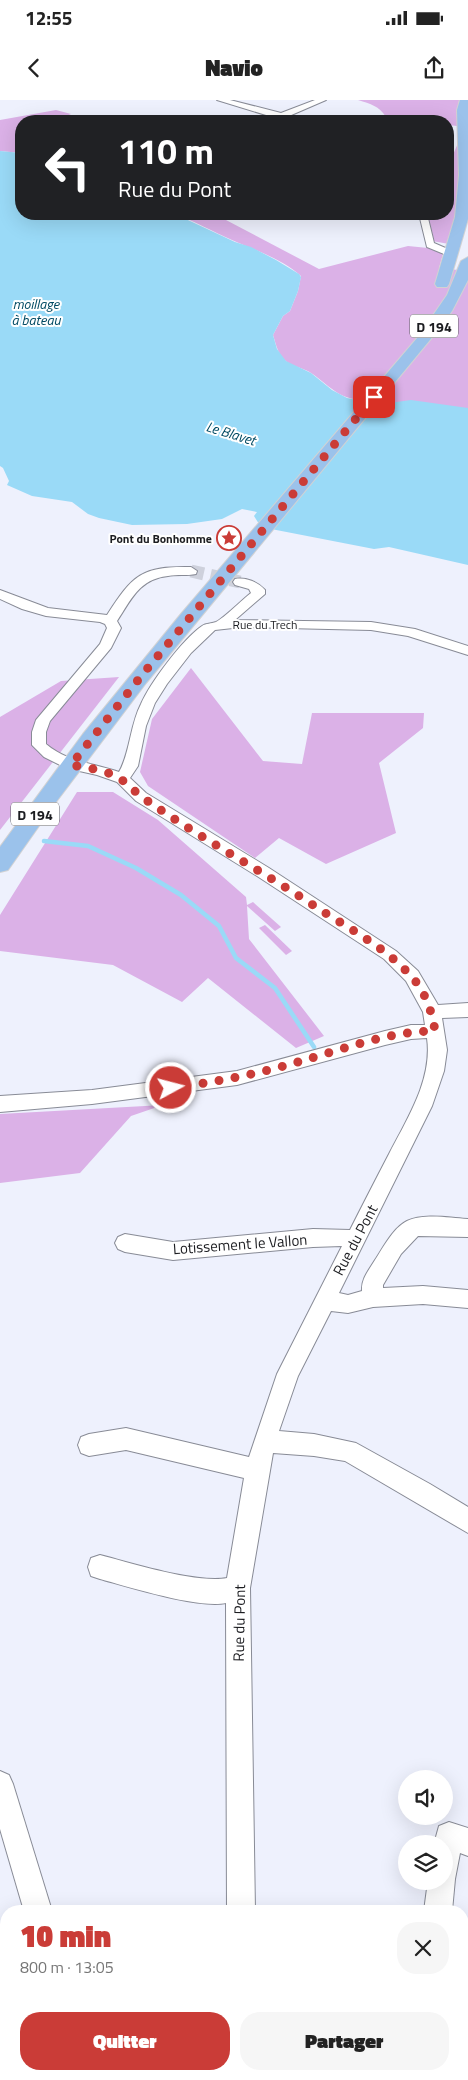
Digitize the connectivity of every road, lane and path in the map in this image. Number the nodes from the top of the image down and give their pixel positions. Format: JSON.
{"nodes":[{"id":1,"x":322,"y":100,"type":"edge"},
{"id":2,"x":466,"y":100,"type":"edge"},
{"id":3,"x":227,"y":101,"type":"edge"},
{"id":4,"x":277,"y":115,"type":"edge"},
{"id":5,"x":284,"y":115,"type":"edge"},
{"id":6,"x":468,"y":145,"type":"edge"},
{"id":7,"x":424,"y":220,"type":"edge"},
{"id":8,"x":448,"y":249,"type":"dead end"},
{"id":9,"x":468,"y":262,"type":"edge"},
{"id":10,"x":387,"y":382,"type":"junction"},
{"id":11,"x":191,"y":572,"type":"tunnel mouth"},
{"id":12,"x":231,"y":580,"type":"junction"},
{"id":13,"x":2,"y":599,"type":"edge"},
{"id":14,"x":110,"y":622,"type":"junction"},
{"id":15,"x":220,"y":625,"type":"junction"},
{"id":16,"x":468,"y":651,"type":"edge"},
{"id":17,"x":71,"y":765,"type":"junction"},
{"id":18,"x":122,"y":779,"type":"junction"},
{"id":19,"x":0,"y":864,"type":"edge"},
{"id":20,"x":468,"y":1010,"type":"edge"},
{"id":21,"x":433,"y":1022,"type":"junction"},
{"id":22,"x":0,"y":1104,"type":"edge"},
{"id":23,"x":468,"y":1228,"type":"edge"},
{"id":24,"x":354,"y":1239,"type":"junction"},
{"id":25,"x":125,"y":1243,"type":"dead end"},
{"id":26,"x":373,"y":1298,"type":"junction"},
{"id":27,"x":468,"y":1299,"type":"edge"},
{"id":28,"x":324,"y":1300,"type":"junction"},
{"id":29,"x":264,"y":1441,"type":"junction"},
{"id":30,"x":89,"y":1445,"type":"dead end"},
{"id":31,"x":257,"y":1470,"type":"junction"},
{"id":32,"x":468,"y":1521,"type":"edge"},
{"id":33,"x":100,"y":1567,"type":"dead end"},
{"id":34,"x":238,"y":1588,"type":"junction"},
{"id":35,"x":0,"y":1784,"type":"edge"},
{"id":36,"x":453,"y":1837,"type":"edge"},
{"id":37,"x":468,"y":1842,"type":"edge"},
{"id":38,"x":441,"y":1890,"type":"edge"},
{"id":39,"x":36,"y":1905,"type":"edge"},
{"id":40,"x":241,"y":1905,"type":"edge"},
{"id":41,"x":439,"y":1905,"type":"edge"}],
"edges":[{"from":1,"to":5,"type":"street"},
{"from":2,"to":6,"type":"main road","number":"D 194"},
{"from":2,"to":10,"type":"main road","number":"D 194"},
{"from":3,"to":4,"type":"street"},
{"from":7,"to":8,"type":"street"},
{"from":9,"to":10,"type":"main road","number":"D 194"},
{"from":10,"to":12,"type":"main road","number":"D 194"},
{"from":11,"to":14,"type":"street"},
{"from":12,"to":15,"type":"street"},
{"from":12,"to":17,"type":"main road","number":"D 194"},
{"from":13,"to":14,"type":"street"},
{"from":14,"to":17,"type":"street","name":"Rue du Pont"},
{"from":15,"to":16,"type":"street","name":"Rue du Trech"},
{"from":15,"to":18,"type":"street","name":"Rue du Trech"},
{"from":17,"to":18,"type":"street","name":"Rue du Pont"},
{"from":17,"to":19,"type":"main road","number":"D 194"},
{"from":18,"to":21,"type":"street","name":"Rue du Pont"},
{"from":20,"to":21,"type":"street"},
{"from":21,"to":22,"type":"street"},
{"from":21,"to":24,"type":"street","name":"Rue du Pont"},
{"from":23,"to":26,"type":"street"},
{"from":24,"to":25,"type":"street","name":"Lotissement le Vallon"},
{"from":24,"to":28,"type":"street","name":"Rue du Pont"},
{"from":26,"to":27,"type":"street"},
{"from":26,"to":28,"type":"street"},
{"from":28,"to":29,"type":"street","name":"Rue du Pont"},
{"from":29,"to":31,"type":"street","name":"Rue du Pont"},
{"from":29,"to":32,"type":"street"},
{"from":30,"to":31,"type":"street"},
{"from":31,"to":34,"type":"street","name":"Rue du Pont"},
{"from":33,"to":34,"type":"street"},
{"from":34,"to":40,"type":"street","name":"Rue du Pont"},
{"from":35,"to":39,"type":"street"},
{"from":36,"to":37,"type":"street"},
{"from":38,"to":41,"type":"street"}]}
